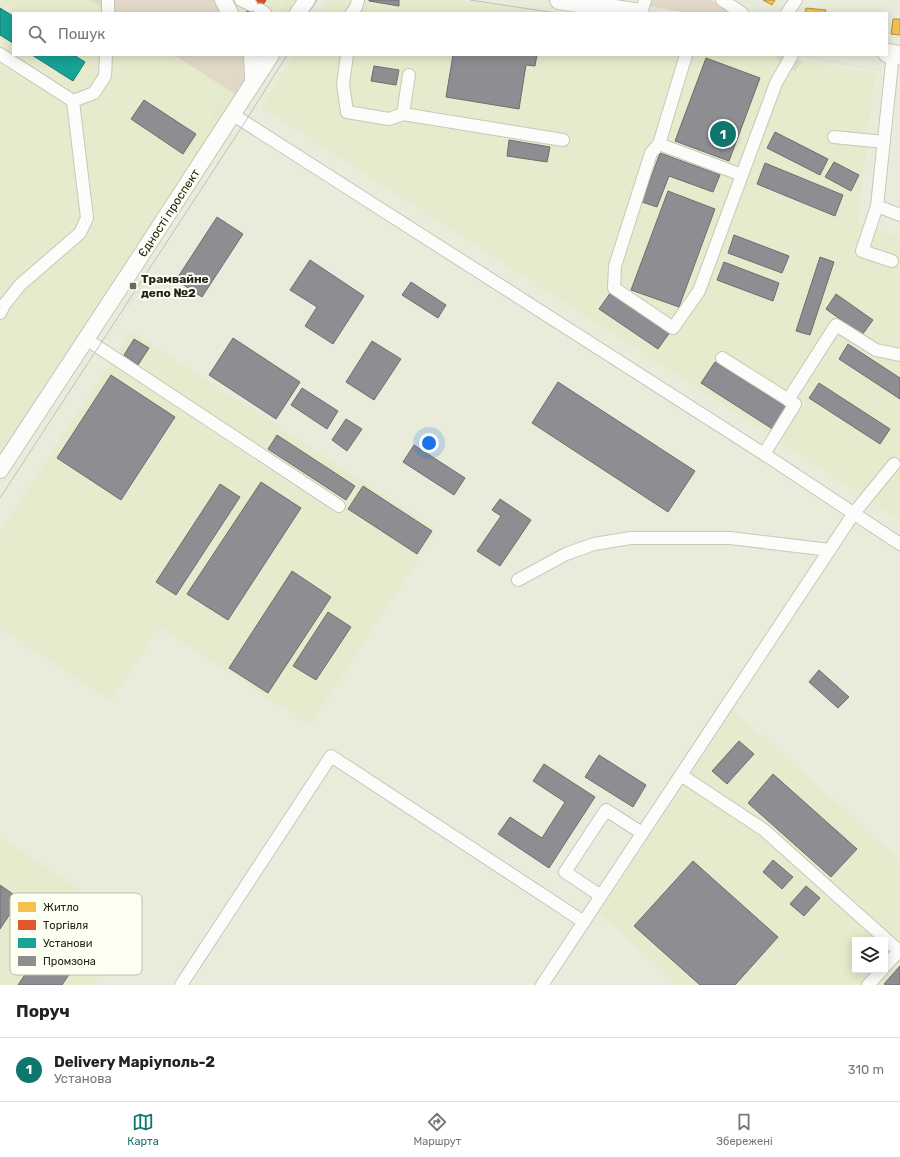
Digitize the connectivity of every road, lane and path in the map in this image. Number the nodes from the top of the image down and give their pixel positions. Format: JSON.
{"nodes":[{"id":1,"x":108,"y":0,"type":"edge"},
{"id":2,"x":223,"y":0,"type":"edge"},
{"id":3,"x":289,"y":0,"type":"edge"},
{"id":4,"x":307,"y":0,"type":"edge"},
{"id":5,"x":358,"y":0,"type":"edge"},
{"id":6,"x":559,"y":0,"type":"edge"},
{"id":7,"x":644,"y":0,"type":"edge"},
{"id":8,"x":722,"y":0,"type":"edge"},
{"id":9,"x":748,"y":0,"type":"edge"},
{"id":10,"x":796,"y":0,"type":"edge"},
{"id":11,"x":108,"y":12,"type":"edge"},
{"id":12,"x":229,"y":12,"type":"edge"},
{"id":13,"x":282,"y":12,"type":"edge"},
{"id":14,"x":299,"y":12,"type":"edge"},
{"id":15,"x":353,"y":12,"type":"edge"},
{"id":16,"x":634,"y":12,"type":"edge"},
{"id":17,"x":640,"y":12,"type":"edge"},
{"id":18,"x":740,"y":12,"type":"edge"},
{"id":19,"x":766,"y":12,"type":"edge"},
{"id":20,"x":788,"y":12,"type":"edge"},
{"id":21,"x":0,"y":54,"type":"edge"},
{"id":22,"x":893,"y":54,"type":"edge"},
{"id":23,"x":106,"y":56,"type":"edge"},
{"id":24,"x":252,"y":56,"type":"edge"},
{"id":25,"x":270,"y":56,"type":"edge"},
{"id":26,"x":347,"y":56,"type":"edge"},
{"id":27,"x":686,"y":56,"type":"edge"},
{"id":28,"x":797,"y":56,"type":"edge"},
{"id":29,"x":891,"y":73,"type":"junction"},
{"id":30,"x":409,"y":75,"type":"dead end"},
{"id":31,"x":253,"y":82,"type":"junction"},
{"id":32,"x":73,"y":100,"type":"junction"},
{"id":33,"x":232,"y":114,"type":"junction"},
{"id":34,"x":403,"y":114,"type":"junction"},
{"id":35,"x":834,"y":137,"type":"dead end"},
{"id":36,"x":563,"y":140,"type":"dead end"},
{"id":37,"x":884,"y":142,"type":"junction"},
{"id":38,"x":659,"y":144,"type":"junction"},
{"id":39,"x":742,"y":175,"type":"junction"},
{"id":40,"x":877,"y":206,"type":"junction"},
{"id":41,"x":900,"y":215,"type":"edge"},
{"id":42,"x":892,"y":261,"type":"dead end"},
{"id":43,"x":150,"y":272,"type":"dead end"},
{"id":44,"x":0,"y":313,"type":"edge"},
{"id":45,"x":86,"y":339,"type":"junction"},
{"id":46,"x":101,"y":349,"type":"junction"},
{"id":47,"x":900,"y":355,"type":"edge"},
{"id":48,"x":722,"y":358,"type":"dead end"},
{"id":49,"x":788,"y":400,"type":"junction"},
{"id":50,"x":764,"y":454,"type":"junction"},
{"id":51,"x":894,"y":464,"type":"dead end"},
{"id":52,"x":0,"y":470,"type":"edge"},
{"id":53,"x":339,"y":506,"type":"dead end"},
{"id":54,"x":854,"y":513,"type":"junction"},
{"id":55,"x":900,"y":544,"type":"edge"},
{"id":56,"x":830,"y":550,"type":"junction"},
{"id":57,"x":518,"y":580,"type":"dead end"},
{"id":58,"x":681,"y":775,"type":"junction"},
{"id":59,"x":642,"y":833,"type":"junction"},
{"id":60,"x":601,"y":896,"type":"junction"},
{"id":61,"x":584,"y":922,"type":"junction"},
{"id":62,"x":899,"y":950,"type":"edge"},
{"id":63,"x":888,"y":963,"type":"edge"},
{"id":64,"x":879,"y":973,"type":"edge"},
{"id":65,"x":181,"y":985,"type":"edge"},
{"id":66,"x":542,"y":985,"type":"edge"},
{"id":67,"x":868,"y":985,"type":"edge"}],
"edges":[{"from":1,"to":11,"type":"street"},
{"from":2,"to":12,"type":"main road"},
{"from":3,"to":13,"type":"path"},
{"from":4,"to":14,"type":"main road"},
{"from":5,"to":15,"type":"street"},
{"from":6,"to":16,"type":"highway"},
{"from":7,"to":17,"type":"street"},
{"from":8,"to":18,"type":"street"},
{"from":9,"to":19,"type":"path"},
{"from":10,"to":20,"type":"street"},
{"from":21,"to":32,"type":"street"},
{"from":22,"to":29,"type":"street"},
{"from":23,"to":32,"type":"street"},
{"from":24,"to":31,"type":"main road"},
{"from":25,"to":31,"type":"main road","name":"Єдності проспект"},
{"from":26,"to":34,"type":"street"},
{"from":27,"to":38,"type":"street"},
{"from":28,"to":29,"type":"path"},
{"from":28,"to":39,"type":"street"},
{"from":29,"to":37,"type":"street"},
{"from":30,"to":34,"type":"street"},
{"from":31,"to":33,"type":"main road","name":"Єдності проспект"},
{"from":32,"to":44,"type":"street"},
{"from":33,"to":45,"type":"main road","name":"Єдності проспект"},
{"from":33,"to":50,"type":"street"},
{"from":34,"to":36,"type":"street"},
{"from":35,"to":37,"type":"street"},
{"from":37,"to":40,"type":"street"},
{"from":38,"to":39,"type":"street"},
{"from":38,"to":39,"type":"street"},
{"from":40,"to":41,"type":"street"},
{"from":40,"to":42,"type":"street"},
{"from":43,"to":46,"type":"path"},
{"from":45,"to":46,"type":"street"},
{"from":45,"to":52,"type":"main road","name":"Єдності проспект"},
{"from":46,"to":53,"type":"street"},
{"from":47,"to":49,"type":"street"},
{"from":48,"to":49,"type":"street"},
{"from":49,"to":50,"type":"street"},
{"from":50,"to":54,"type":"street"},
{"from":51,"to":54,"type":"street"},
{"from":54,"to":55,"type":"street"},
{"from":54,"to":56,"type":"street"},
{"from":56,"to":57,"type":"street"},
{"from":56,"to":58,"type":"street"},
{"from":58,"to":59,"type":"street"},
{"from":58,"to":62,"type":"street"},
{"from":59,"to":60,"type":"street"},
{"from":59,"to":60,"type":"street"},
{"from":60,"to":61,"type":"street"},
{"from":61,"to":65,"type":"street"},
{"from":61,"to":66,"type":"street"},
{"from":62,"to":63,"type":"street"},
{"from":64,"to":67,"type":"street"}]}
